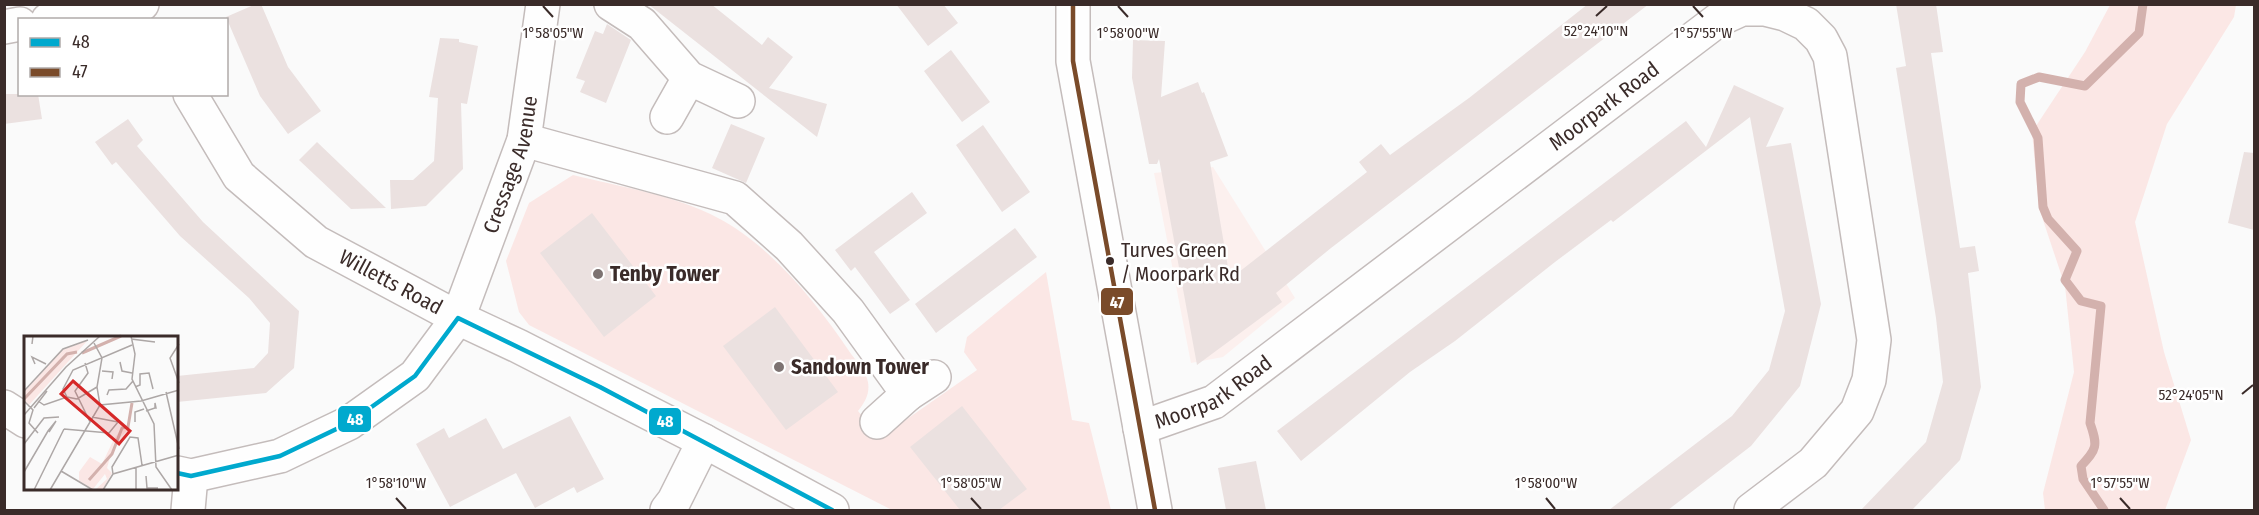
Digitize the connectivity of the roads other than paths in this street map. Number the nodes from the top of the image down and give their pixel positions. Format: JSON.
{"nodes":[{"id":1,"x":142,"y":4,"type":"edge"},
{"id":2,"x":543,"y":4,"type":"edge"},
{"id":3,"x":610,"y":4,"type":"edge"},
{"id":4,"x":1073,"y":4,"type":"edge"},
{"id":5,"x":60,"y":18,"type":"edge"},
{"id":6,"x":689,"y":78,"type":"junction"},
{"id":7,"x":191,"y":96,"type":"edge"},
{"id":8,"x":738,"y":101,"type":"dead end"},
{"id":9,"x":667,"y":117,"type":"dead end"},
{"id":10,"x":524,"y":140,"type":"junction"},
{"id":11,"x":458,"y":318,"type":"junction"},
{"id":12,"x":4,"y":407,"type":"edge"},
{"id":13,"x":24,"y":420,"type":"edge"},
{"id":14,"x":877,"y":422,"type":"dead end"},
{"id":15,"x":1140,"y":428,"type":"junction"},
{"id":16,"x":704,"y":441,"type":"junction"},
{"id":17,"x":184,"y":475,"type":"edge"},
{"id":18,"x":188,"y":510,"type":"edge"},
{"id":19,"x":667,"y":510,"type":"edge"},
{"id":20,"x":832,"y":510,"type":"edge"},
{"id":21,"x":1155,"y":510,"type":"edge"},
{"id":22,"x":1750,"y":510,"type":"edge"}],
"edges":[{"from":1,"to":5,"type":"street"},
{"from":2,"to":10,"type":"street","name":"Cressage Avenue"},
{"from":3,"to":6,"type":"street"},
{"from":4,"to":15,"type":"street"},
{"from":6,"to":8,"type":"street"},
{"from":6,"to":9,"type":"street"},
{"from":7,"to":11,"type":"street","name":"Willetts Road"},
{"from":10,"to":11,"type":"street","name":"Cressage Avenue"},
{"from":10,"to":14,"type":"street"},
{"from":11,"to":16,"type":"street","name":"Willetts Road"},
{"from":11,"to":17,"type":"street","name":"Cressage Avenue"},
{"from":12,"to":13,"type":"street"},
{"from":15,"to":21,"type":"street"},
{"from":15,"to":22,"type":"street","name":"Moorpark Road"},
{"from":16,"to":19,"type":"street"},
{"from":16,"to":20,"type":"street","name":"Willetts Road"},
{"from":17,"to":18,"type":"street"}]}
